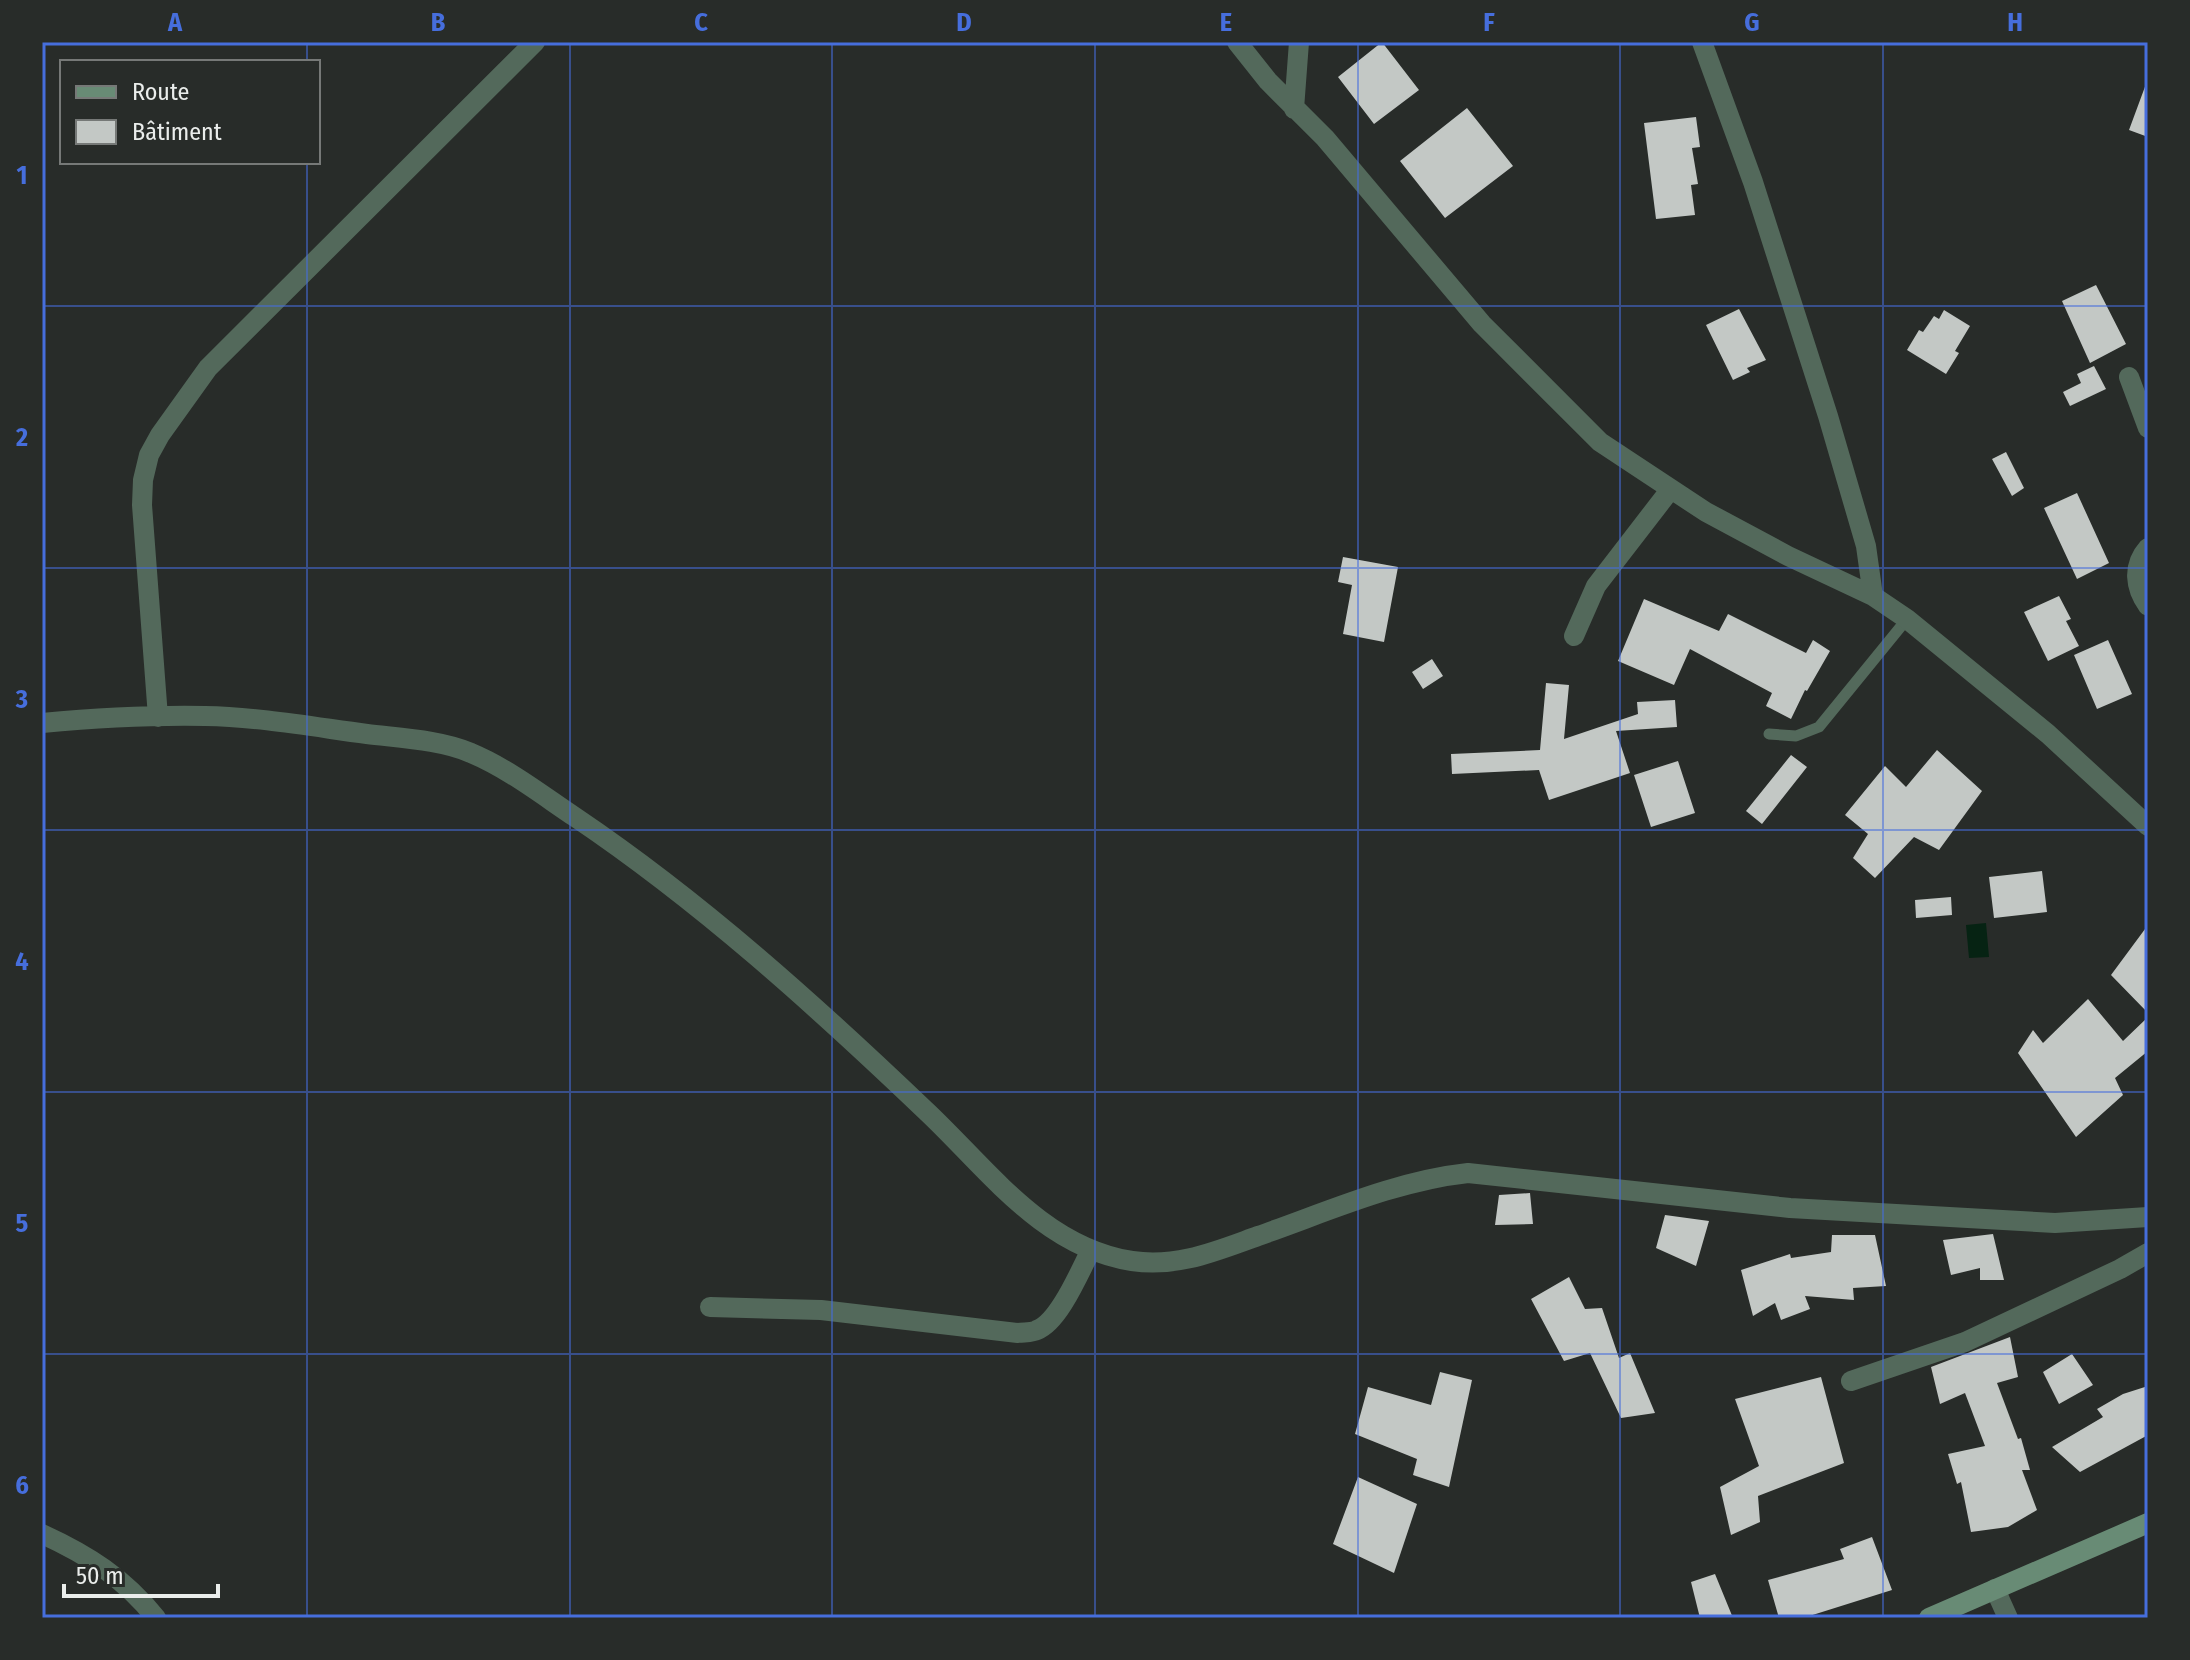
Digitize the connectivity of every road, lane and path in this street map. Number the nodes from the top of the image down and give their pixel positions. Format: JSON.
{"nodes":[{"id":1,"x":535,"y":42,"type":"edge"},
{"id":2,"x":1237,"y":42,"type":"edge"},
{"id":3,"x":1299,"y":42,"type":"edge"},
{"id":4,"x":1702,"y":42,"type":"edge"},
{"id":5,"x":1294,"y":109,"type":"junction"},
{"id":6,"x":2129,"y":377,"type":"dead end"},
{"id":7,"x":2148,"y":428,"type":"edge"},
{"id":8,"x":1670,"y":490,"type":"junction"},
{"id":9,"x":2148,"y":548,"type":"edge"},
{"id":10,"x":1873,"y":596,"type":"junction"},
{"id":11,"x":2148,"y":606,"type":"edge"},
{"id":12,"x":1907,"y":619,"type":"junction"},
{"id":13,"x":1574,"y":636,"type":"dead end"},
{"id":14,"x":158,"y":717,"type":"junction"},
{"id":15,"x":42,"y":723,"type":"edge"},
{"id":16,"x":1769,"y":734,"type":"dead end"},
{"id":17,"x":2148,"y":826,"type":"edge"},
{"id":18,"x":2148,"y":1217,"type":"edge"},
{"id":19,"x":1091,"y":1250,"type":"junction"},
{"id":20,"x":2148,"y":1253,"type":"edge"},
{"id":21,"x":710,"y":1307,"type":"dead end"},
{"id":22,"x":1851,"y":1381,"type":"dead end"},
{"id":23,"x":2148,"y":1523,"type":"edge"},
{"id":24,"x":42,"y":1534,"type":"edge"},
{"id":25,"x":1995,"y":1589,"type":"junction"},
{"id":26,"x":156,"y":1618,"type":"edge"},
{"id":27,"x":1929,"y":1618,"type":"edge"},
{"id":28,"x":2008,"y":1618,"type":"edge"}],
"edges":[{"from":1,"to":14,"type":"street"},
{"from":2,"to":5,"type":"street"},
{"from":3,"to":5,"type":"street"},
{"from":4,"to":10,"type":"street"},
{"from":5,"to":8,"type":"street"},
{"from":6,"to":7,"type":"street"},
{"from":8,"to":10,"type":"street"},
{"from":8,"to":13,"type":"street"},
{"from":9,"to":11,"type":"street"},
{"from":10,"to":12,"type":"street"},
{"from":12,"to":16,"type":"lane"},
{"from":12,"to":17,"type":"street"},
{"from":14,"to":15,"type":"street"},
{"from":14,"to":19,"type":"street"},
{"from":18,"to":19,"type":"street"},
{"from":19,"to":21,"type":"street"},
{"from":20,"to":22,"type":"street"},
{"from":23,"to":25,"type":"main road"},
{"from":24,"to":26,"type":"street"},
{"from":25,"to":27,"type":"main road"},
{"from":25,"to":28,"type":"street"}]}
